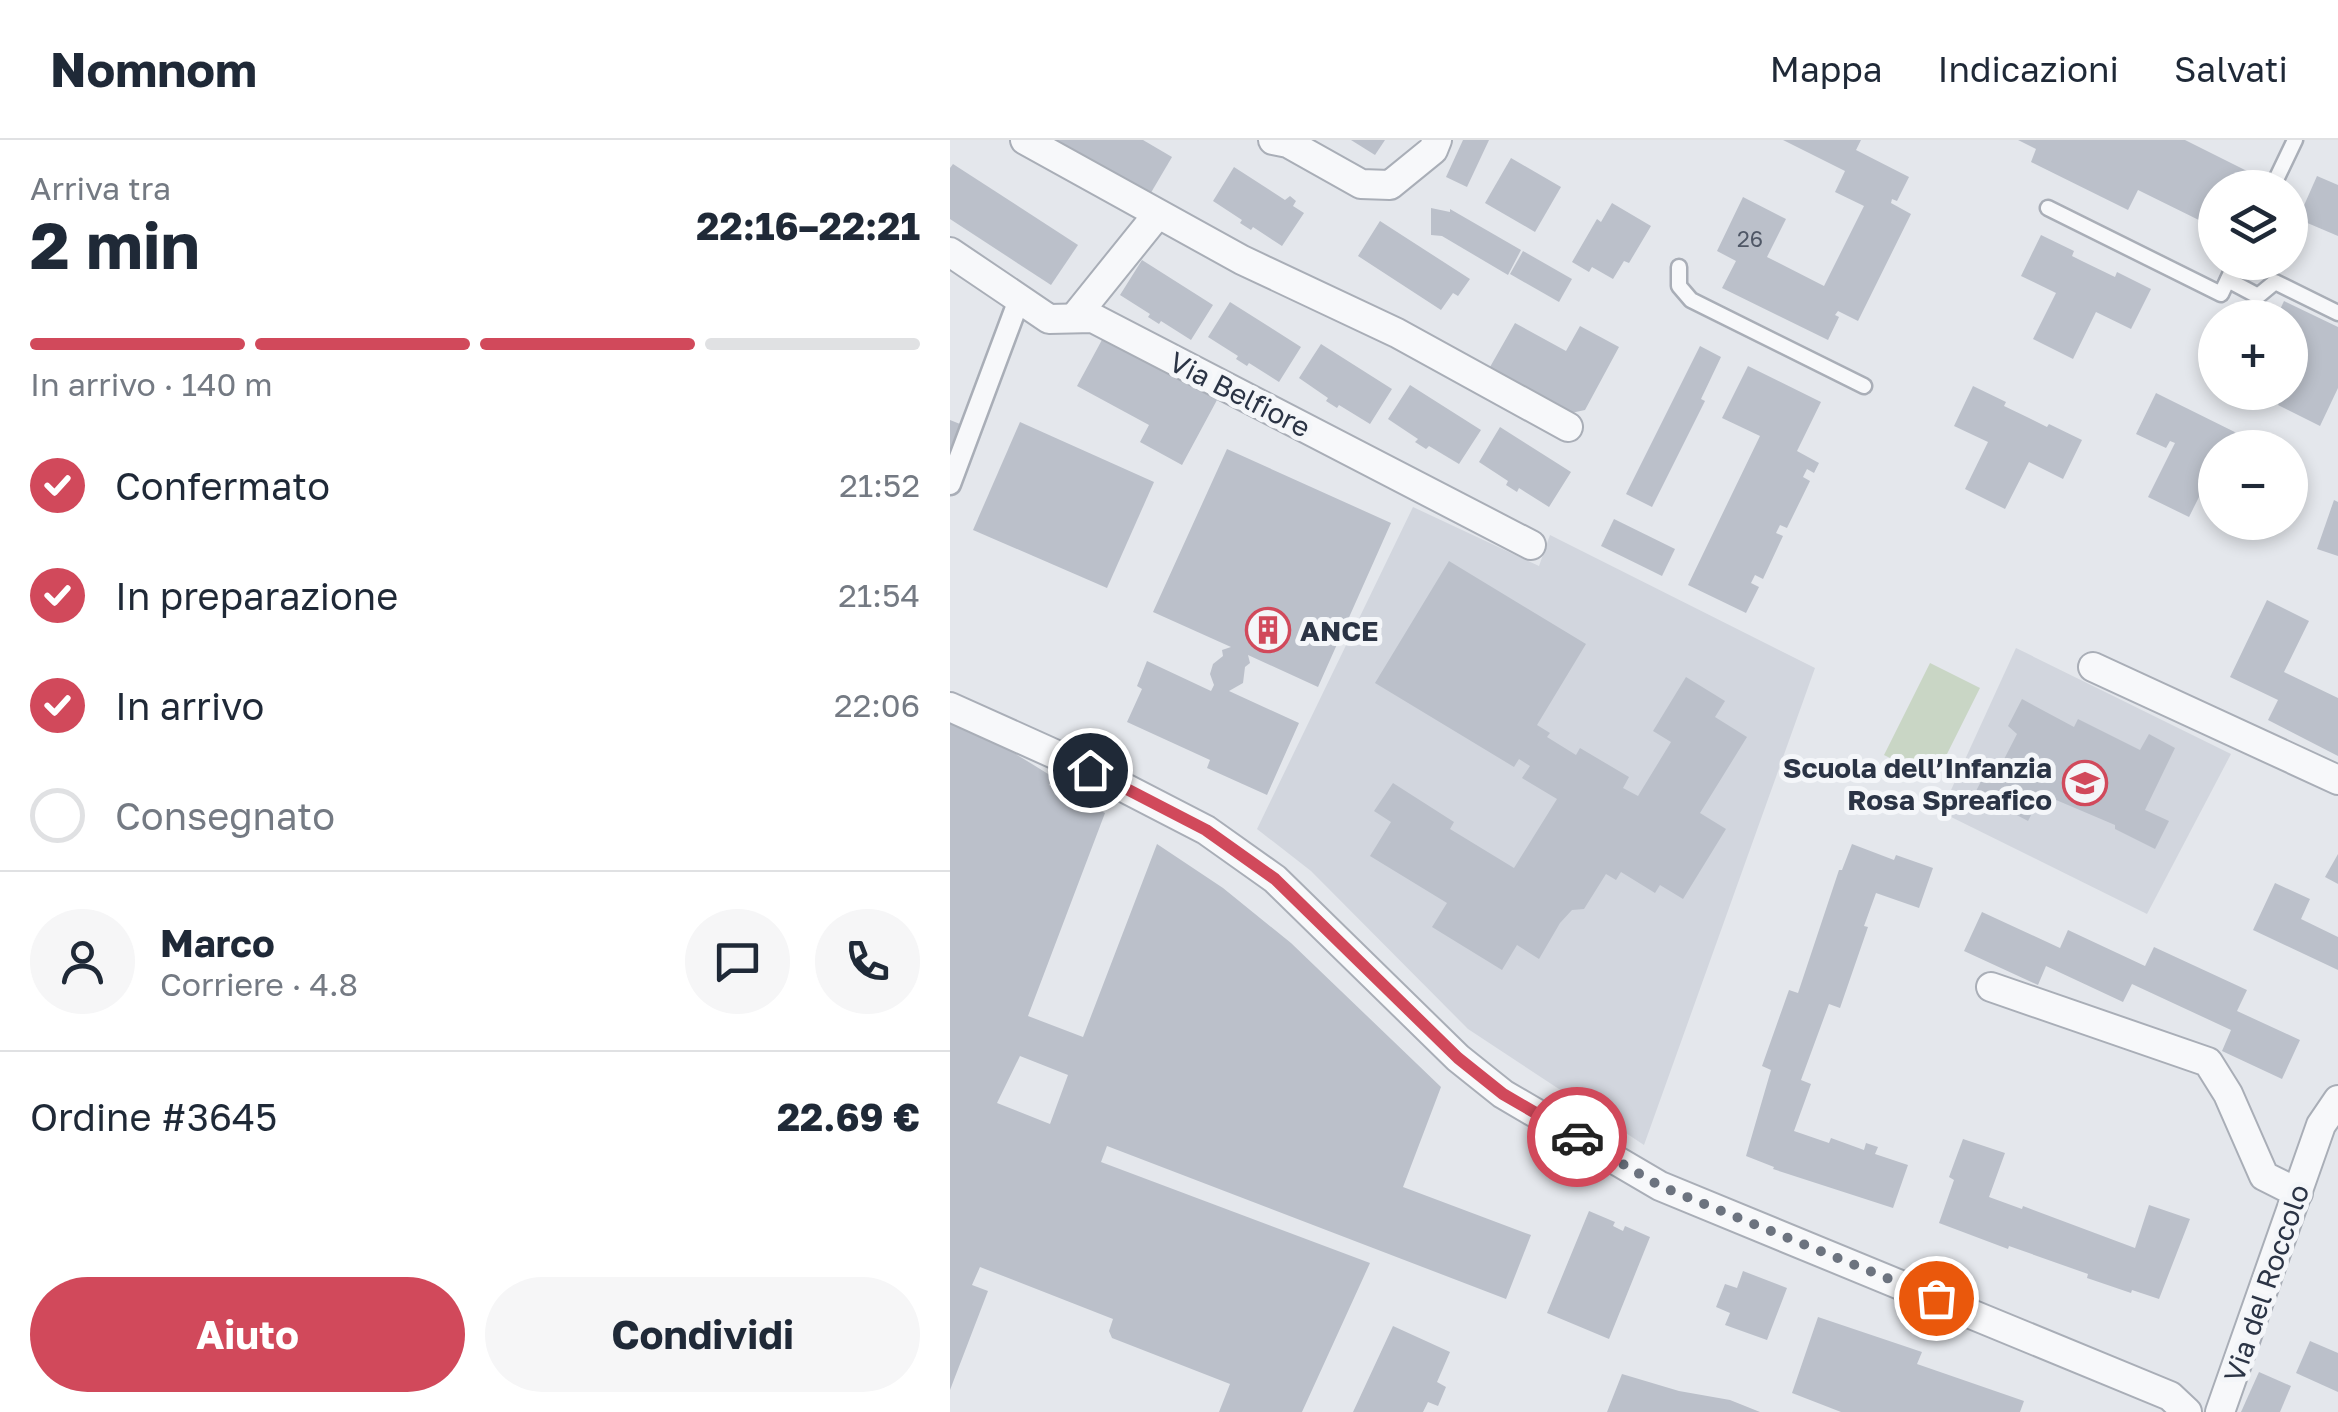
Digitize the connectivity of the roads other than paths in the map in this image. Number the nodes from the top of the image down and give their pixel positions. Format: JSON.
{"nodes":[{"id":1,"x":1025,"y":140,"type":"edge"},
{"id":2,"x":1273,"y":140,"type":"edge"},
{"id":3,"x":1436,"y":140,"type":"edge"},
{"id":4,"x":2295,"y":140,"type":"edge"},
{"id":5,"x":2281,"y":170,"type":"edge"},
{"id":6,"x":2048,"y":208,"type":"dead end"},
{"id":7,"x":1157,"y":216,"type":"junction"},
{"id":8,"x":950,"y":252,"type":"edge"},
{"id":9,"x":1679,"y":267,"type":"dead end"},
{"id":10,"x":2228,"y":280,"type":"joint"},
{"id":11,"x":1020,"y":297,"type":"junction"},
{"id":12,"x":2338,"y":312,"type":"edge"},
{"id":13,"x":1074,"y":318,"type":"junction"},
{"id":14,"x":1864,"y":386,"type":"dead end"},
{"id":15,"x":1568,"y":427,"type":"dead end"},
{"id":16,"x":950,"y":484,"type":"edge"},
{"id":17,"x":1531,"y":545,"type":"dead end"},
{"id":18,"x":2093,"y":666,"type":"dead end"},
{"id":19,"x":950,"y":707,"type":"edge"},
{"id":20,"x":2338,"y":780,"type":"edge"},
{"id":21,"x":1991,"y":987,"type":"dead end"},
{"id":22,"x":2338,"y":1100,"type":"edge"},
{"id":23,"x":2298,"y":1193,"type":"junction"},
{"id":24,"x":2188,"y":1412,"type":"edge"},
{"id":25,"x":2220,"y":1412,"type":"edge"}],
"edges":[{"from":1,"to":7,"type":"street"},
{"from":2,"to":3,"type":"street"},
{"from":4,"to":5,"type":"lane"},
{"from":6,"to":10,"type":"lane"},
{"from":7,"to":13,"type":"street"},
{"from":7,"to":15,"type":"street"},
{"from":8,"to":11,"type":"street","name":"Via Belfiore"},
{"from":9,"to":14,"type":"lane"},
{"from":10,"to":12,"type":"lane"},
{"from":11,"to":13,"type":"street","name":"Via Belfiore"},
{"from":11,"to":16,"type":"street"},
{"from":13,"to":17,"type":"street","name":"Via Belfiore"},
{"from":18,"to":20,"type":"street"},
{"from":19,"to":24,"type":"street"},
{"from":21,"to":23,"type":"street"},
{"from":22,"to":23,"type":"street","name":"Via del Roccolo"},
{"from":23,"to":25,"type":"street","name":"Via del Roccolo"}]}
